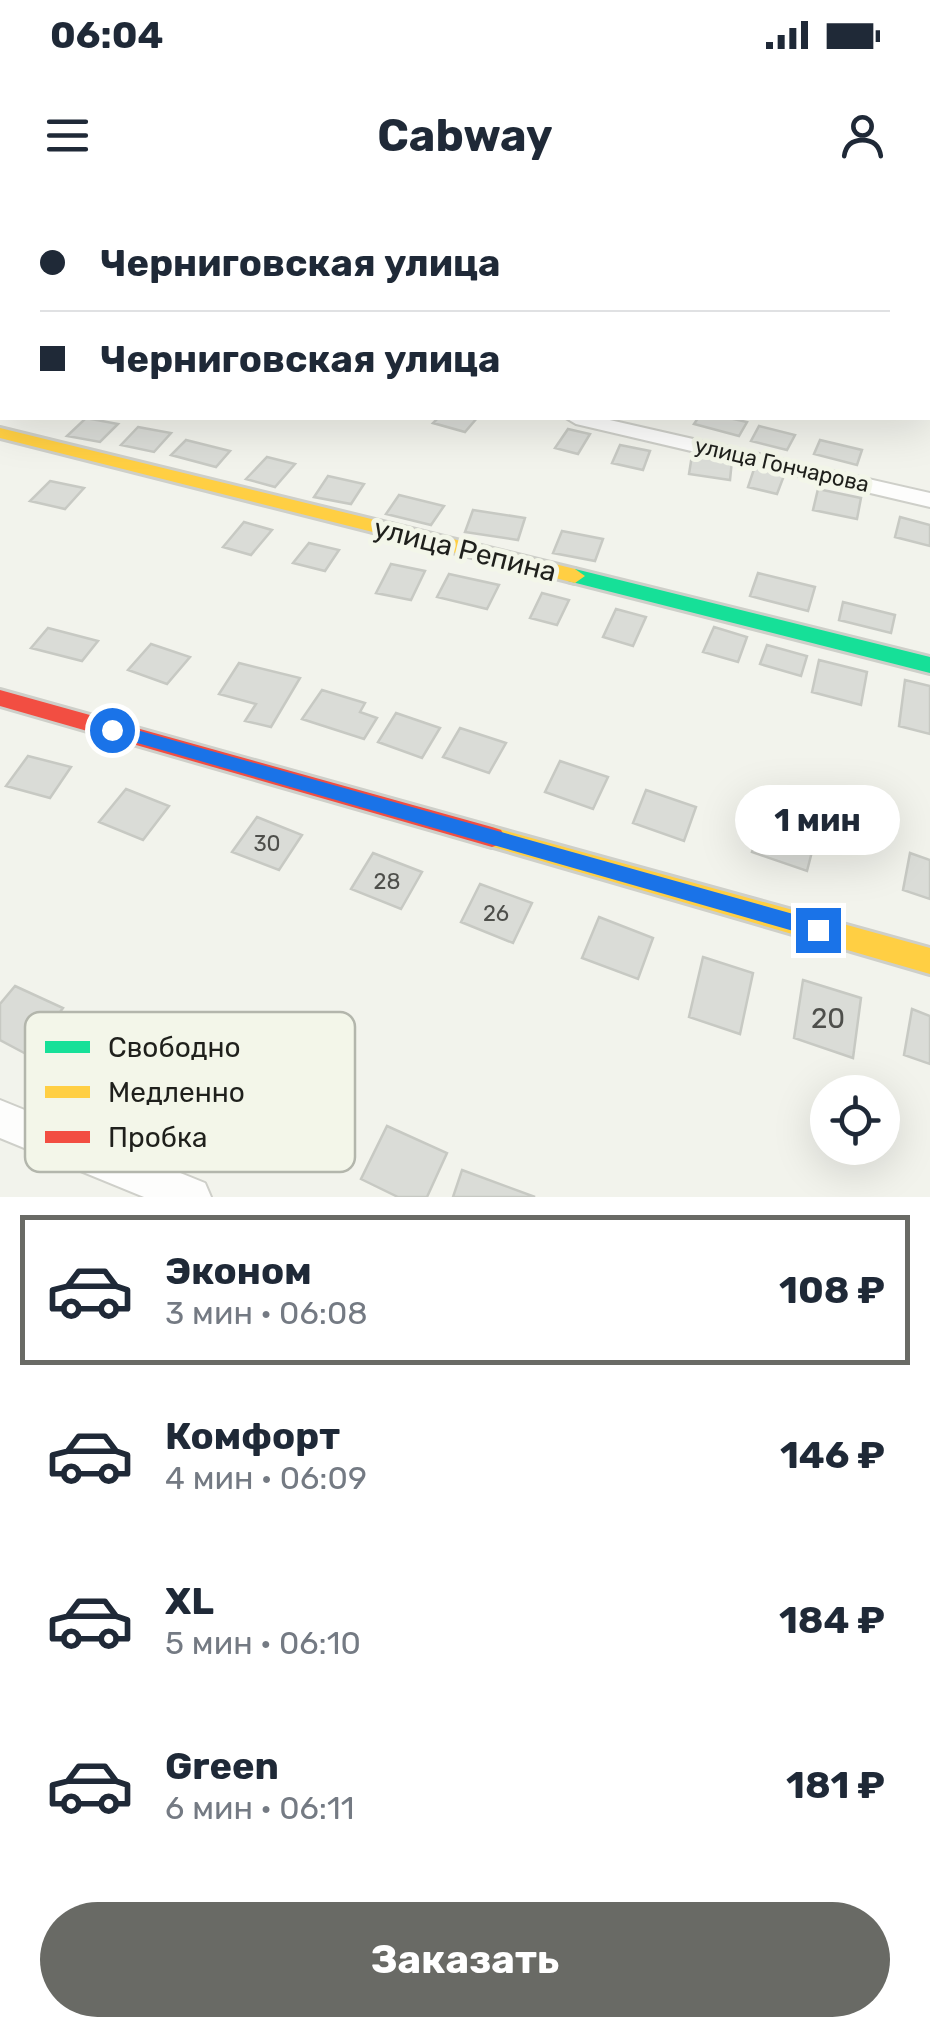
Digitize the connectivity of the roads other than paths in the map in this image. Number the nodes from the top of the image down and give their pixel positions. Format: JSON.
{"nodes":[{"id":1,"x":585,"y":420,"type":"edge"},
{"id":2,"x":0,"y":432,"type":"edge"},
{"id":3,"x":930,"y":500,"type":"edge"},
{"id":4,"x":930,"y":665,"type":"edge"},
{"id":5,"x":0,"y":698,"type":"edge"},
{"id":6,"x":930,"y":961,"type":"edge"},
{"id":7,"x":0,"y":1119,"type":"edge"},
{"id":8,"x":25,"y":1129,"type":"edge"},
{"id":9,"x":130,"y":1172,"type":"edge"},
{"id":10,"x":191,"y":1197,"type":"edge"}],
"edges":[{"from":1,"to":3,"type":"street","name":"улица Гончарова"},
{"from":2,"to":4,"type":"street","name":"улица Репина"},
{"from":5,"to":6,"type":"street"},
{"from":7,"to":8,"type":"street"},
{"from":9,"to":10,"type":"street"}]}
